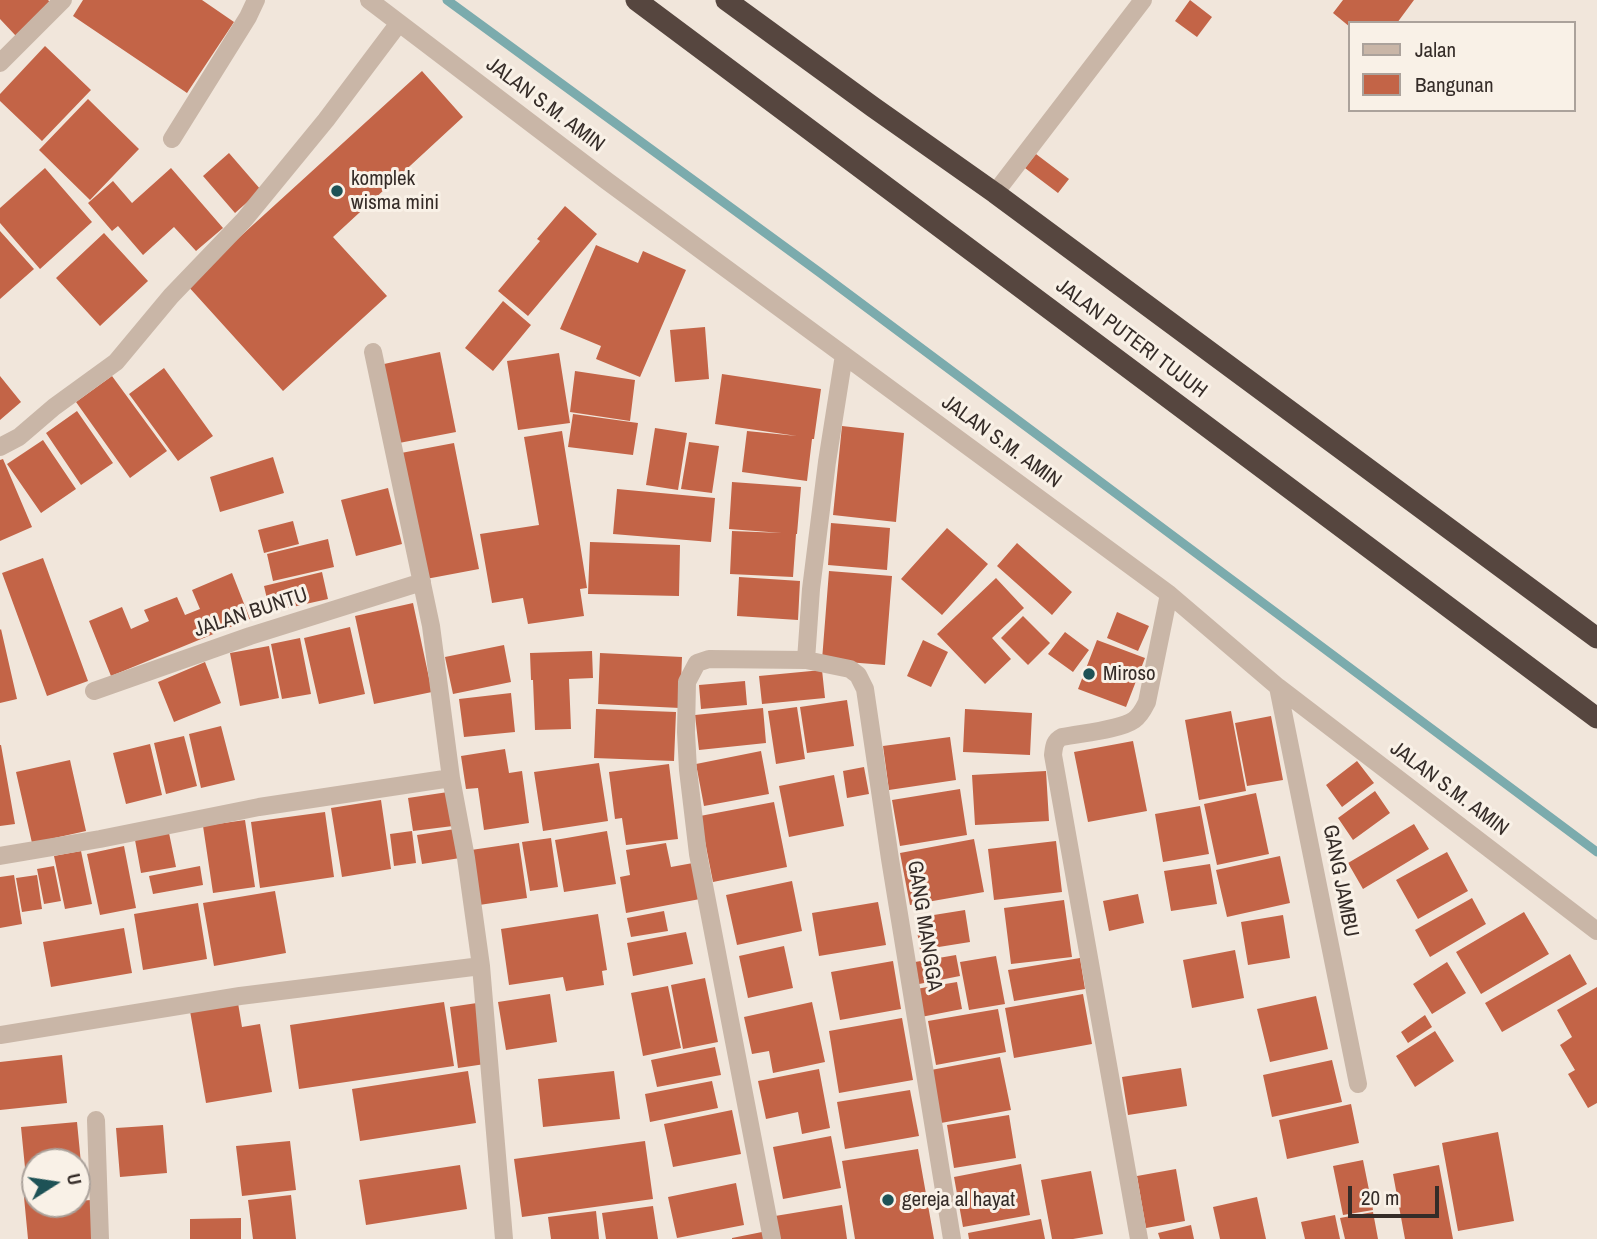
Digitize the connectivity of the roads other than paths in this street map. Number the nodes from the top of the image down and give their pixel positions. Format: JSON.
{"nodes":[{"id":1,"x":63,"y":0,"type":"edge"},
{"id":2,"x":256,"y":0,"type":"edge"},
{"id":3,"x":369,"y":0,"type":"edge"},
{"id":4,"x":636,"y":0,"type":"edge"},
{"id":5,"x":726,"y":0,"type":"edge"},
{"id":6,"x":1143,"y":0,"type":"edge"},
{"id":7,"x":399,"y":23,"type":"junction"},
{"id":8,"x":0,"y":63,"type":"edge"},
{"id":9,"x":172,"y":139,"type":"dead end"},
{"id":10,"x":995,"y":193,"type":"junction"},
{"id":11,"x":373,"y":352,"type":"dead end"},
{"id":12,"x":844,"y":355,"type":"junction"},
{"id":13,"x":0,"y":447,"type":"edge"},
{"id":14,"x":422,"y":582,"type":"junction"},
{"id":15,"x":1169,"y":594,"type":"junction"},
{"id":16,"x":1597,"y":638,"type":"edge"},
{"id":17,"x":806,"y":660,"type":"junction"},
{"id":18,"x":1278,"y":687,"type":"junction"},
{"id":19,"x":94,"y":691,"type":"dead end"},
{"id":20,"x":1597,"y":718,"type":"edge"},
{"id":21,"x":451,"y":778,"type":"junction"},
{"id":22,"x":0,"y":856,"type":"edge"},
{"id":23,"x":1597,"y":931,"type":"edge"},
{"id":24,"x":481,"y":966,"type":"junction"},
{"id":25,"x":0,"y":1035,"type":"edge"},
{"id":26,"x":1358,"y":1084,"type":"dead end"},
{"id":27,"x":96,"y":1120,"type":"dead end"},
{"id":28,"x":100,"y":1239,"type":"edge"},
{"id":29,"x":504,"y":1239,"type":"edge"},
{"id":30,"x":772,"y":1239,"type":"edge"},
{"id":31,"x":952,"y":1239,"type":"edge"},
{"id":32,"x":1139,"y":1239,"type":"edge"}],
"edges":[{"from":1,"to":8,"type":"street"},
{"from":2,"to":9,"type":"street"},
{"from":3,"to":7,"type":"street","name":"JALAN S.M. AMIN"},
{"from":4,"to":20,"type":"highway","name":"JALAN PUTERI TUJUH"},
{"from":5,"to":10,"type":"highway","name":"JALAN PUTERI TUJUH"},
{"from":6,"to":10,"type":"street"},
{"from":7,"to":12,"type":"street","name":"JALAN S.M. AMIN"},
{"from":7,"to":13,"type":"street"},
{"from":10,"to":16,"type":"highway","name":"JALAN PUTERI TUJUH"},
{"from":11,"to":14,"type":"street"},
{"from":12,"to":15,"type":"street","name":"JALAN S.M. AMIN"},
{"from":12,"to":17,"type":"street"},
{"from":14,"to":19,"type":"street","name":"JALAN BUNTU"},
{"from":14,"to":21,"type":"street"},
{"from":15,"to":18,"type":"street","name":"JALAN S.M. AMIN"},
{"from":15,"to":32,"type":"street"},
{"from":17,"to":30,"type":"street","name":"GANG MANGGA"},
{"from":17,"to":31,"type":"street","name":"GANG MANGGA"},
{"from":18,"to":23,"type":"street","name":"JALAN S.M. AMIN"},
{"from":18,"to":26,"type":"street","name":"GANG JAMBU"},
{"from":21,"to":22,"type":"street"},
{"from":21,"to":24,"type":"street"},
{"from":24,"to":25,"type":"street"},
{"from":24,"to":29,"type":"street"},
{"from":27,"to":28,"type":"street"}]}
